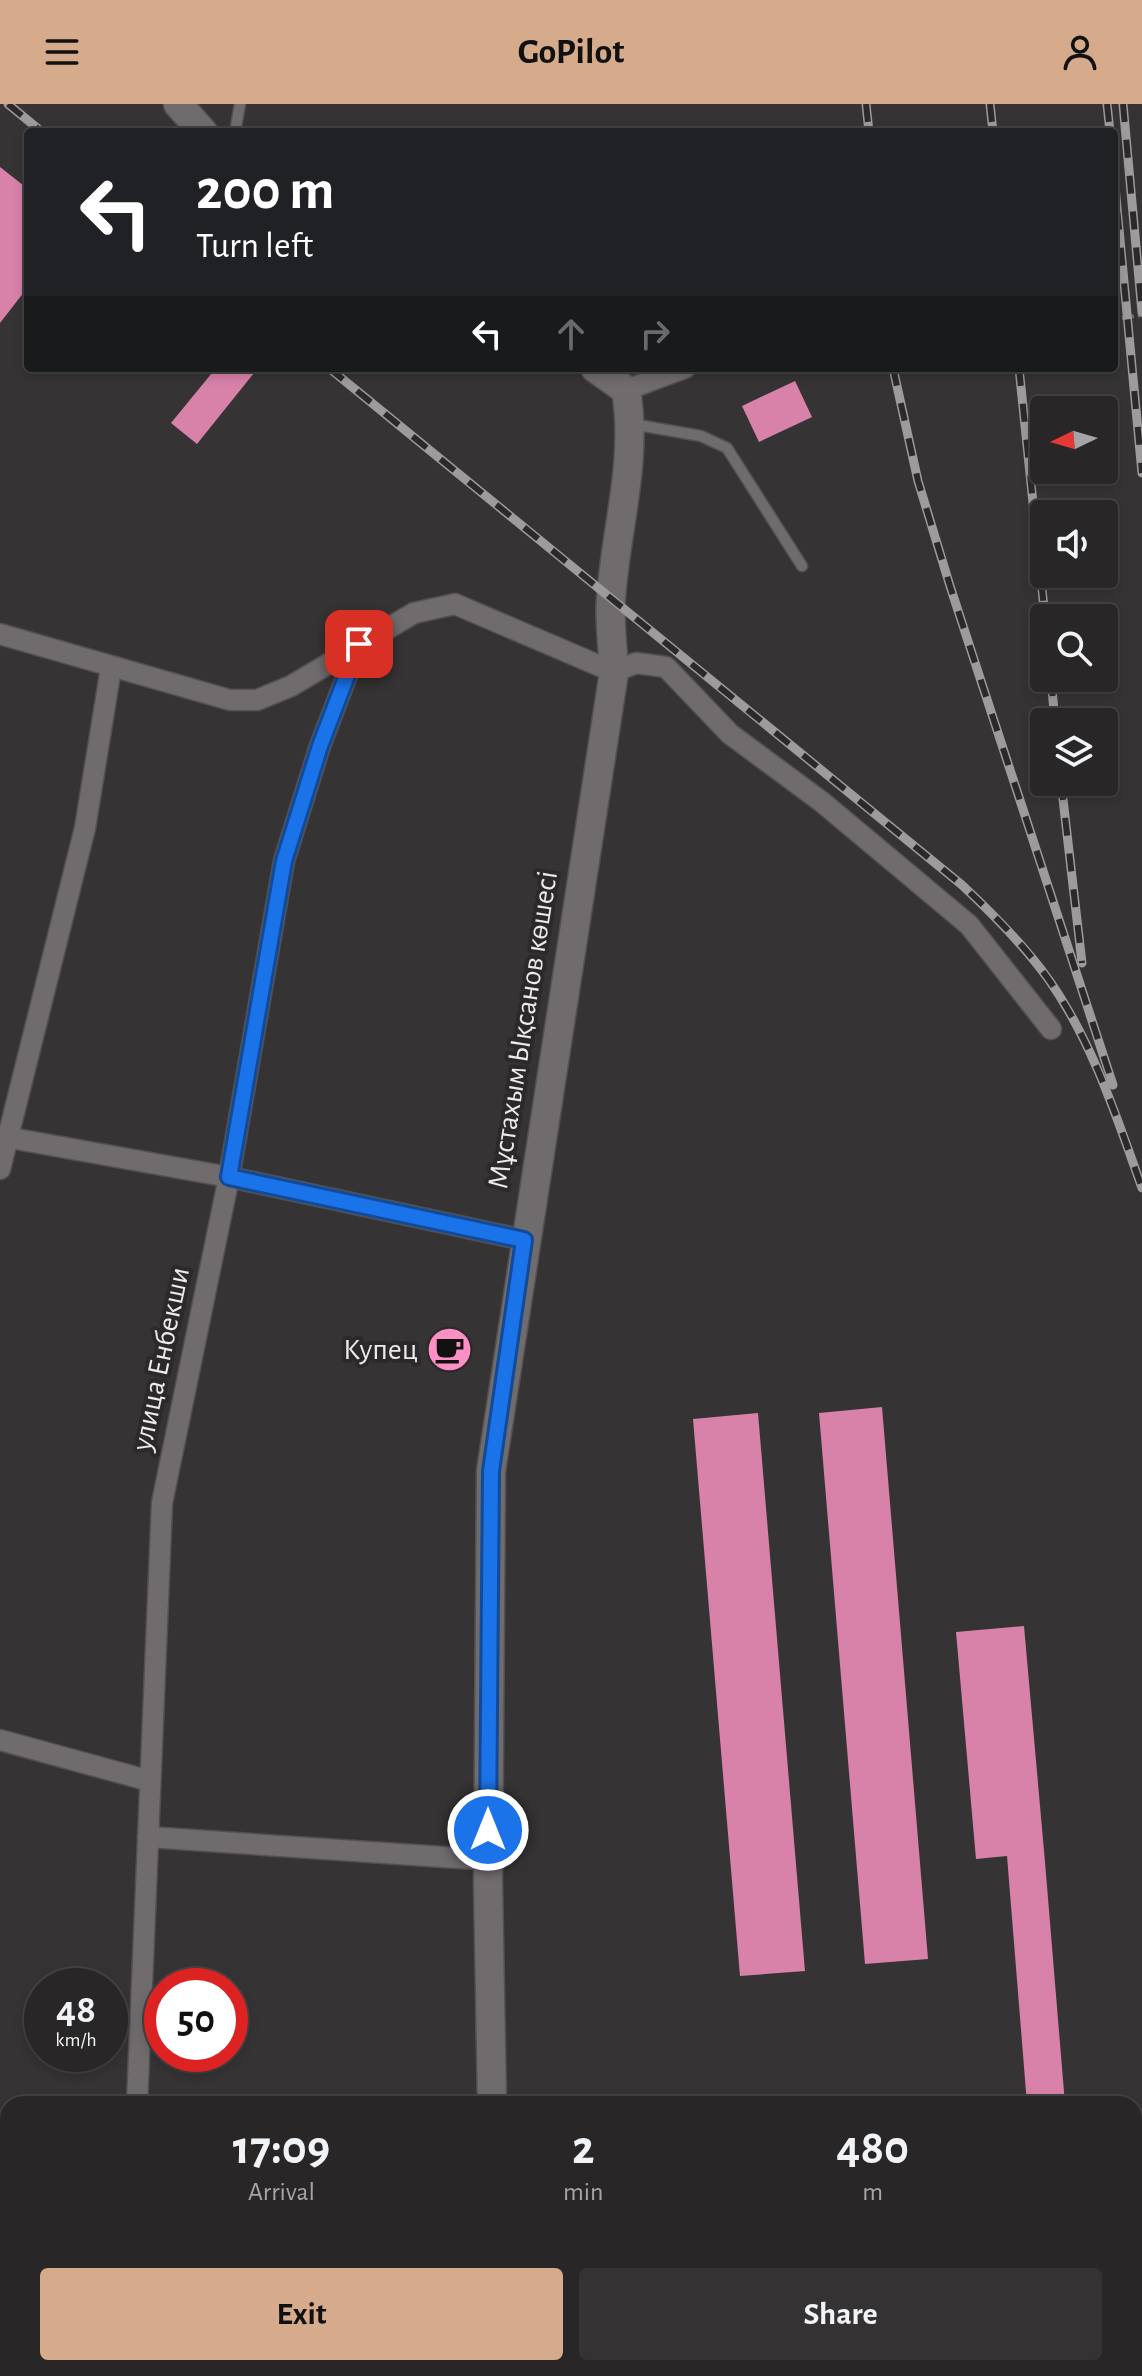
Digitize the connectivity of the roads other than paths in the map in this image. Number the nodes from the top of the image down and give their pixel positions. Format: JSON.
{"nodes":[{"id":1,"x":178,"y":104,"type":"edge"},
{"id":2,"x":240,"y":104,"type":"edge"},
{"id":3,"x":199,"y":128,"type":"edge"},
{"id":4,"x":236,"y":128,"type":"edge"},
{"id":5,"x":601,"y":372,"type":"edge"},
{"id":6,"x":674,"y":372,"type":"edge"},
{"id":7,"x":626,"y":390,"type":"junction"},
{"id":8,"x":632,"y":424,"type":"junction"},
{"id":9,"x":802,"y":566,"type":"dead end"},
{"id":10,"x":0,"y":634,"type":"edge"},
{"id":11,"x":359,"y":644,"type":"junction"},
{"id":12,"x":111,"y":668,"type":"junction"},
{"id":13,"x":614,"y":672,"type":"junction"},
{"id":14,"x":1051,"y":1029,"type":"dead end"},
{"id":15,"x":4,"y":1136,"type":"edge"},
{"id":16,"x":0,"y":1169,"type":"edge"},
{"id":17,"x":229,"y":1177,"type":"junction"},
{"id":18,"x":524,"y":1240,"type":"junction"},
{"id":19,"x":0,"y":1740,"type":"edge"},
{"id":20,"x":150,"y":1781,"type":"junction"},
{"id":21,"x":148,"y":1837,"type":"junction"},
{"id":22,"x":488,"y":1860,"type":"junction"},
{"id":23,"x":137,"y":2096,"type":"edge"},
{"id":24,"x":492,"y":2096,"type":"edge"}],
"edges":[{"from":1,"to":3,"type":"main road"},
{"from":2,"to":4,"type":"lane"},
{"from":5,"to":7,"type":"main road"},
{"from":6,"to":7,"type":"street"},
{"from":7,"to":8,"type":"main road","name":"Мұстахым Ықсанов көшесі"},
{"from":8,"to":9,"type":"lane"},
{"from":8,"to":13,"type":"main road","name":"Мұстахым Ықсанов көшесі"},
{"from":10,"to":12,"type":"street"},
{"from":11,"to":12,"type":"street"},
{"from":11,"to":13,"type":"street"},
{"from":11,"to":17,"type":"street","name":"улица Енбекши"},
{"from":12,"to":15,"type":"street"},
{"from":13,"to":14,"type":"street"},
{"from":13,"to":18,"type":"main road","name":"Мұстахым Ықсанов көшесі"},
{"from":15,"to":16,"type":"street"},
{"from":15,"to":17,"type":"street"},
{"from":17,"to":18,"type":"street"},
{"from":17,"to":20,"type":"street","name":"улица Енбекши"},
{"from":18,"to":22,"type":"main road","name":"Мұстахым Ықсанов көшесі"},
{"from":19,"to":20,"type":"street"},
{"from":20,"to":21,"type":"street","name":"улица Енбекши"},
{"from":21,"to":22,"type":"street"},
{"from":21,"to":23,"type":"street","name":"улица Енбекши"},
{"from":22,"to":24,"type":"main road","name":"Мұстахым Ықсанов көшесі"}]}
